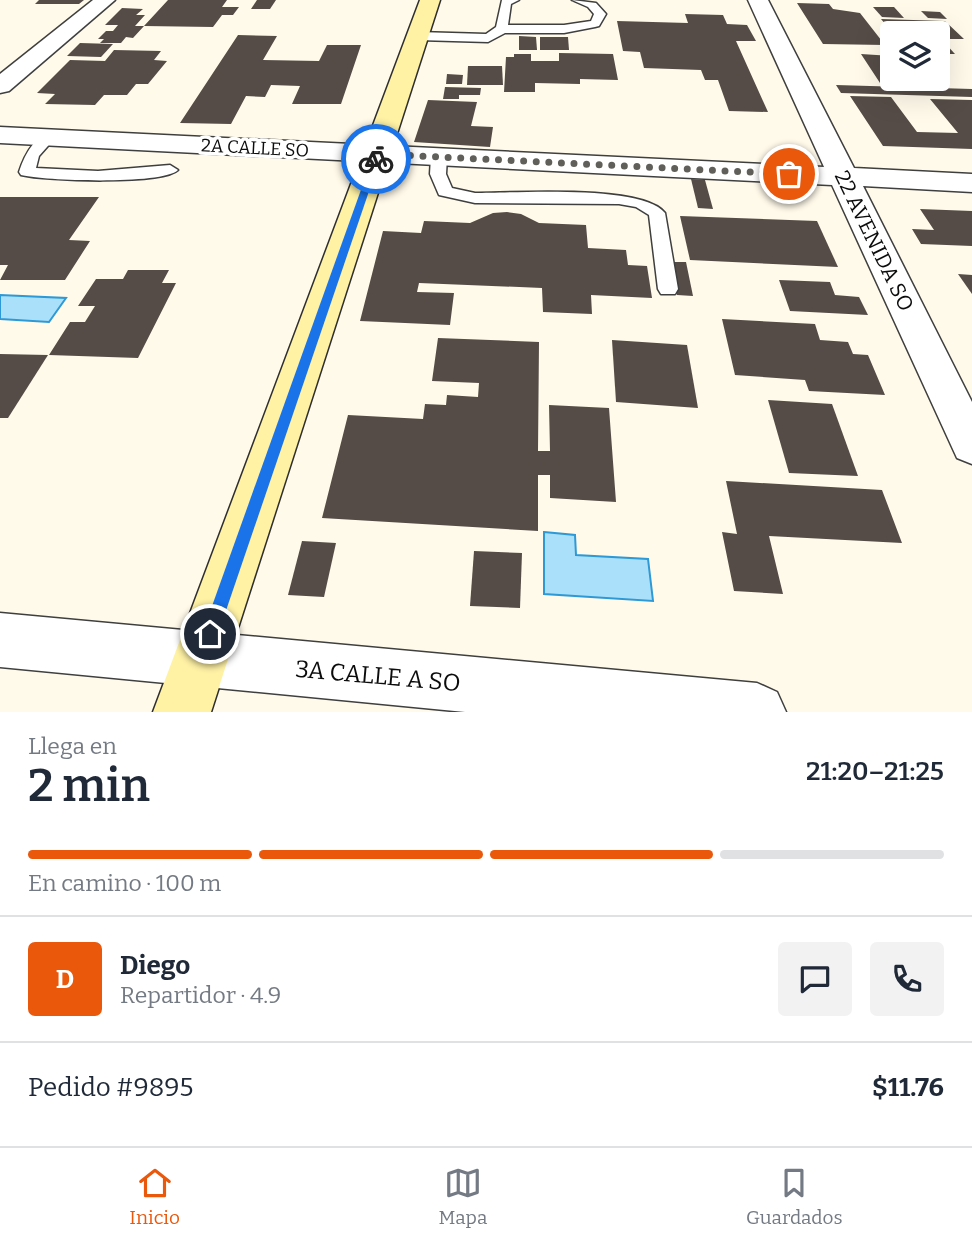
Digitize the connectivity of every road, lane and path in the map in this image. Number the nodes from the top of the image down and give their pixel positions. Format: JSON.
{"nodes":[{"id":1,"x":104,"y":0,"type":"edge"},
{"id":2,"x":430,"y":0,"type":"edge"},
{"id":3,"x":514,"y":0,"type":"edge"},
{"id":4,"x":578,"y":0,"type":"edge"},
{"id":5,"x":758,"y":0,"type":"edge"},
{"id":6,"x":502,"y":29,"type":"junction"},
{"id":7,"x":418,"y":36,"type":"junction"},
{"id":8,"x":0,"y":86,"type":"edge"},
{"id":9,"x":0,"y":135,"type":"edge"},
{"id":10,"x":48,"y":138,"type":"junction"},
{"id":11,"x":378,"y":154,"type":"junction"},
{"id":12,"x":439,"y":157,"type":"junction"},
{"id":13,"x":170,"y":170,"type":"dead end"},
{"id":14,"x":843,"y":177,"type":"junction"},
{"id":15,"x":972,"y":183,"type":"edge"},
{"id":16,"x":668,"y":289,"type":"dead end"},
{"id":17,"x":972,"y":445,"type":"edge"},
{"id":18,"x":0,"y":640,"type":"edge"},
{"id":19,"x":201,"y":659,"type":"junction"},
{"id":20,"x":182,"y":712,"type":"edge"},
{"id":21,"x":757,"y":712,"type":"edge"}],
"edges":[{"from":1,"to":8,"type":"street"},
{"from":2,"to":7,"type":"street"},
{"from":3,"to":6,"type":"lane"},
{"from":4,"to":6,"type":"lane"},
{"from":5,"to":14,"type":"street","name":"22 AVENIDA SO"},
{"from":6,"to":7,"type":"lane"},
{"from":7,"to":11,"type":"street"},
{"from":9,"to":10,"type":"street","name":"2A CALLE SO"},
{"from":10,"to":11,"type":"street","name":"2A CALLE SO"},
{"from":10,"to":13,"type":"lane"},
{"from":11,"to":12,"type":"street","name":"2A CALLE SO"},
{"from":11,"to":19,"type":"street"},
{"from":12,"to":14,"type":"street","name":"2A CALLE SO"},
{"from":12,"to":16,"type":"lane"},
{"from":14,"to":15,"type":"street","name":"2A CALLE SO"},
{"from":14,"to":17,"type":"street","name":"22 AVENIDA SO"},
{"from":18,"to":19,"type":"street","name":"3A CALLE A SO"},
{"from":19,"to":20,"type":"street"},
{"from":19,"to":21,"type":"street","name":"3A CALLE A SO"}]}
